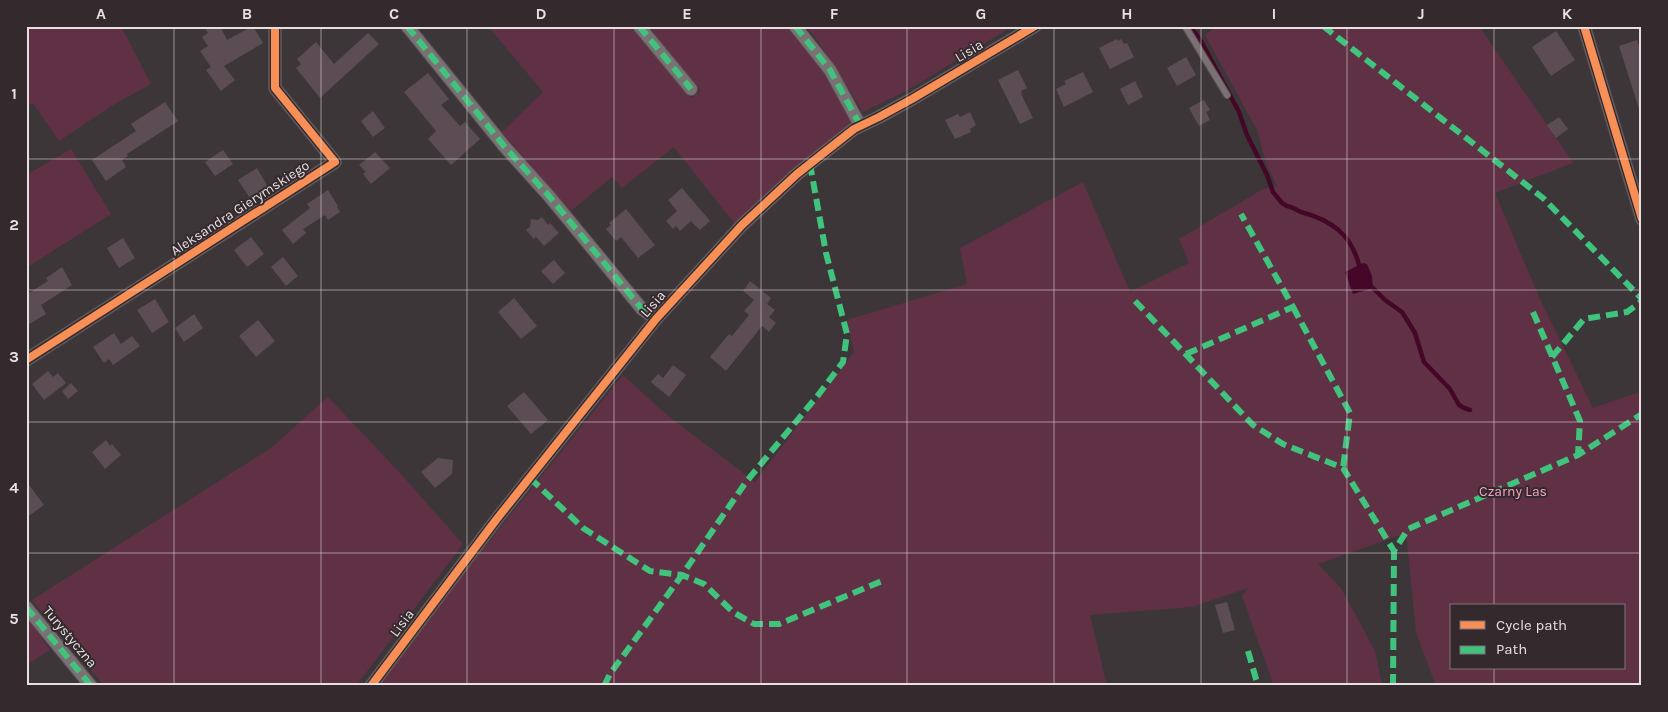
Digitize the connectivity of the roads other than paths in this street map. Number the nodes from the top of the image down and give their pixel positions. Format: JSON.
{"nodes":[{"id":1,"x":274,"y":26,"type":"edge"},
{"id":2,"x":407,"y":26,"type":"edge"},
{"id":3,"x":639,"y":26,"type":"edge"},
{"id":4,"x":795,"y":26,"type":"edge"},
{"id":5,"x":1035,"y":26,"type":"edge"},
{"id":6,"x":1185,"y":26,"type":"edge"},
{"id":7,"x":1584,"y":26,"type":"edge"},
{"id":8,"x":690,"y":89,"type":"dead end"},
{"id":9,"x":1227,"y":95,"type":"dead end"},
{"id":10,"x":860,"y":125,"type":"junction"},
{"id":11,"x":1642,"y":219,"type":"edge"},
{"id":12,"x":656,"y":319,"type":"junction"},
{"id":13,"x":26,"y":360,"type":"edge"},
{"id":14,"x":26,"y":606,"type":"edge"},
{"id":15,"x":91,"y":686,"type":"edge"},
{"id":16,"x":371,"y":686,"type":"edge"}],
"edges":[{"from":1,"to":13,"type":"street","name":"Aleksandra Gierymskiego"},
{"from":2,"to":12,"type":"street"},
{"from":3,"to":8,"type":"street"},
{"from":4,"to":10,"type":"street"},
{"from":5,"to":10,"type":"street","name":"Lisia"},
{"from":6,"to":9,"type":"lane"},
{"from":7,"to":11,"type":"street"},
{"from":10,"to":12,"type":"street","name":"Lisia"},
{"from":12,"to":16,"type":"street","name":"Lisia"},
{"from":14,"to":15,"type":"street","name":"Turystyczna"}]}
